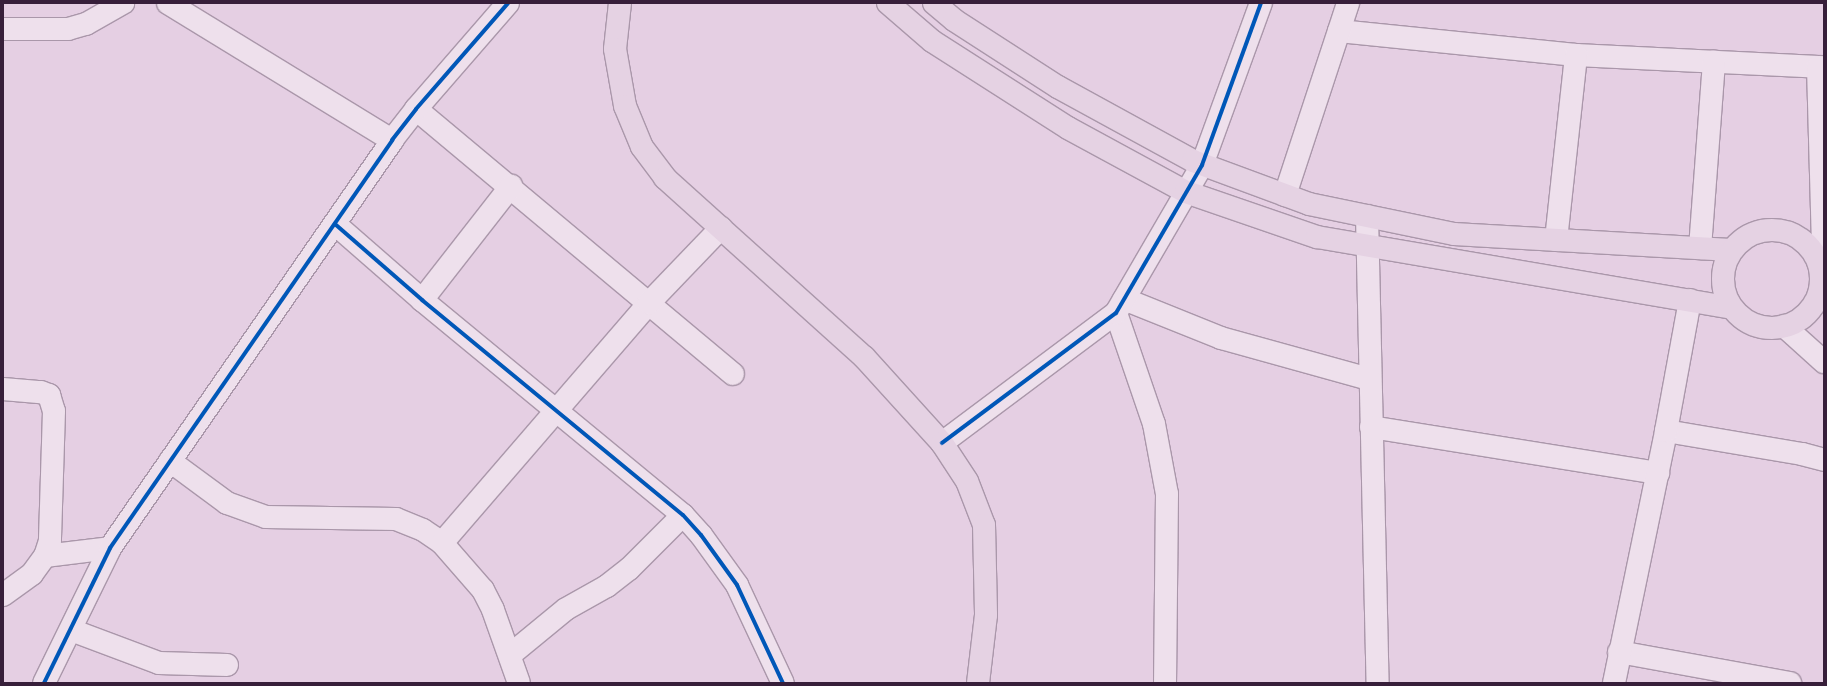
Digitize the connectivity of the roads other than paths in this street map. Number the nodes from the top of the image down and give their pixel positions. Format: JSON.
{"nodes":[{"id":1,"x":123,"y":3,"type":"edge"},
{"id":2,"x":168,"y":3,"type":"edge"},
{"id":3,"x":508,"y":3,"type":"edge"},
{"id":4,"x":620,"y":3,"type":"edge"},
{"id":5,"x":888,"y":3,"type":"edge"},
{"id":6,"x":934,"y":3,"type":"edge"},
{"id":7,"x":1261,"y":3,"type":"edge"},
{"id":8,"x":1348,"y":3,"type":"edge"},
{"id":9,"x":3,"y":29,"type":"edge"},
{"id":10,"x":1338,"y":31,"type":"junction"},
{"id":11,"x":1576,"y":55,"type":"junction"},
{"id":12,"x":1714,"y":62,"type":"junction"},
{"id":13,"x":1821,"y":67,"type":"edge"},
{"id":14,"x":416,"y":109,"type":"junction"},
{"id":15,"x":392,"y":140,"type":"junction"},
{"id":16,"x":1202,"y":165,"type":"junction"},
{"id":17,"x":511,"y":186,"type":"junction"},
{"id":18,"x":1186,"y":192,"type":"junction"},
{"id":19,"x":1285,"y":195,"type":"junction"},
{"id":20,"x":1367,"y":216,"type":"junction"},
{"id":21,"x":335,"y":224,"type":"junction"},
{"id":22,"x":721,"y":228,"type":"junction"},
{"id":23,"x":1556,"y":240,"type":"junction"},
{"id":24,"x":1367,"y":246,"type":"junction"},
{"id":25,"x":1700,"y":248,"type":"junction"},
{"id":26,"x":1819,"y":248,"type":"edge"},
{"id":27,"x":1731,"y":250,"type":"junction"},
{"id":28,"x":1822,"y":285,"type":"edge"},
{"id":29,"x":422,"y":300,"type":"junction"},
{"id":30,"x":1690,"y":300,"type":"junction"},
{"id":31,"x":649,"y":303,"type":"junction"},
{"id":32,"x":1120,"y":306,"type":"junction"},
{"id":33,"x":1731,"y":308,"type":"junction"},
{"id":34,"x":1784,"y":326,"type":"junction"},
{"id":35,"x":1824,"y":362,"type":"edge"},
{"id":36,"x":733,"y":374,"type":"dead end"},
{"id":37,"x":1369,"y":379,"type":"junction"},
{"id":38,"x":3,"y":389,"type":"edge"},
{"id":39,"x":556,"y":411,"type":"junction"},
{"id":40,"x":1371,"y":427,"type":"junction"},
{"id":41,"x":1666,"y":431,"type":"junction"},
{"id":42,"x":942,"y":443,"type":"junction"},
{"id":43,"x":1824,"y":460,"type":"edge"},
{"id":44,"x":170,"y":461,"type":"junction"},
{"id":45,"x":1658,"y":472,"type":"junction"},
{"id":46,"x":683,"y":515,"type":"junction"},
{"id":47,"x":442,"y":543,"type":"junction"},
{"id":48,"x":110,"y":548,"type":"junction"},
{"id":49,"x":45,"y":556,"type":"junction"},
{"id":50,"x":3,"y":595,"type":"edge"},
{"id":51,"x":71,"y":630,"type":"junction"},
{"id":52,"x":1619,"y":652,"type":"junction"},
{"id":53,"x":510,"y":655,"type":"junction"},
{"id":54,"x":227,"y":665,"type":"dead end"},
{"id":55,"x":1755,"y":680,"type":"edge"},
{"id":56,"x":44,"y":683,"type":"edge"},
{"id":57,"x":519,"y":683,"type":"edge"},
{"id":58,"x":783,"y":683,"type":"edge"},
{"id":59,"x":978,"y":683,"type":"edge"},
{"id":60,"x":1165,"y":683,"type":"edge"},
{"id":61,"x":1378,"y":683,"type":"edge"},
{"id":62,"x":1614,"y":683,"type":"edge"},
{"id":63,"x":1790,"y":683,"type":"edge"}],
"edges":[{"from":1,"to":9,"type":"street"},
{"from":2,"to":15,"type":"street"},
{"from":3,"to":14,"type":"street"},
{"from":4,"to":22,"type":"main road"},
{"from":5,"to":18,"type":"main road"},
{"from":6,"to":16,"type":"main road"},
{"from":7,"to":16,"type":"street"},
{"from":8,"to":10,"type":"street"},
{"from":10,"to":11,"type":"street"},
{"from":10,"to":19,"type":"street"},
{"from":11,"to":12,"type":"street"},
{"from":11,"to":23,"type":"street"},
{"from":12,"to":13,"type":"street"},
{"from":12,"to":25,"type":"street"},
{"from":13,"to":26,"type":"street"},
{"from":14,"to":15,"type":"street"},
{"from":14,"to":17,"type":"street"},
{"from":15,"to":21,"type":"street"},
{"from":16,"to":18,"type":"street"},
{"from":16,"to":19,"type":"main road"},
{"from":17,"to":29,"type":"street"},
{"from":17,"to":31,"type":"street"},
{"from":18,"to":24,"type":"main road"},
{"from":18,"to":32,"type":"street"},
{"from":19,"to":20,"type":"main road"},
{"from":20,"to":23,"type":"main road"},
{"from":20,"to":24,"type":"street"},
{"from":21,"to":29,"type":"street"},
{"from":21,"to":44,"type":"street"},
{"from":22,"to":31,"type":"street"},
{"from":22,"to":42,"type":"main road"},
{"from":23,"to":25,"type":"main road"},
{"from":24,"to":30,"type":"main road"},
{"from":24,"to":37,"type":"street"},
{"from":25,"to":27,"type":"main road"},
{"from":26,"to":27,"type":"main road"},
{"from":26,"to":28,"type":"main road"},
{"from":27,"to":33,"type":"main road"},
{"from":28,"to":34,"type":"main road"},
{"from":29,"to":39,"type":"street"},
{"from":30,"to":33,"type":"main road"},
{"from":30,"to":41,"type":"street"},
{"from":31,"to":36,"type":"street"},
{"from":31,"to":39,"type":"street"},
{"from":32,"to":37,"type":"street"},
{"from":32,"to":42,"type":"street"},
{"from":32,"to":60,"type":"street"},
{"from":33,"to":34,"type":"main road"},
{"from":34,"to":35,"type":"street"},
{"from":37,"to":40,"type":"street"},
{"from":38,"to":49,"type":"street"},
{"from":39,"to":46,"type":"street"},
{"from":39,"to":47,"type":"street"},
{"from":40,"to":45,"type":"street"},
{"from":40,"to":61,"type":"street"},
{"from":41,"to":43,"type":"street"},
{"from":41,"to":45,"type":"street"},
{"from":42,"to":59,"type":"main road"},
{"from":44,"to":47,"type":"street"},
{"from":44,"to":48,"type":"street"},
{"from":45,"to":52,"type":"street"},
{"from":46,"to":53,"type":"street"},
{"from":46,"to":58,"type":"street"},
{"from":47,"to":53,"type":"street"},
{"from":48,"to":49,"type":"street"},
{"from":48,"to":51,"type":"street"},
{"from":49,"to":50,"type":"street"},
{"from":51,"to":54,"type":"street"},
{"from":51,"to":56,"type":"street"},
{"from":52,"to":55,"type":"street"},
{"from":52,"to":62,"type":"street"},
{"from":53,"to":57,"type":"street"},
{"from":55,"to":63,"type":"street"}]}
